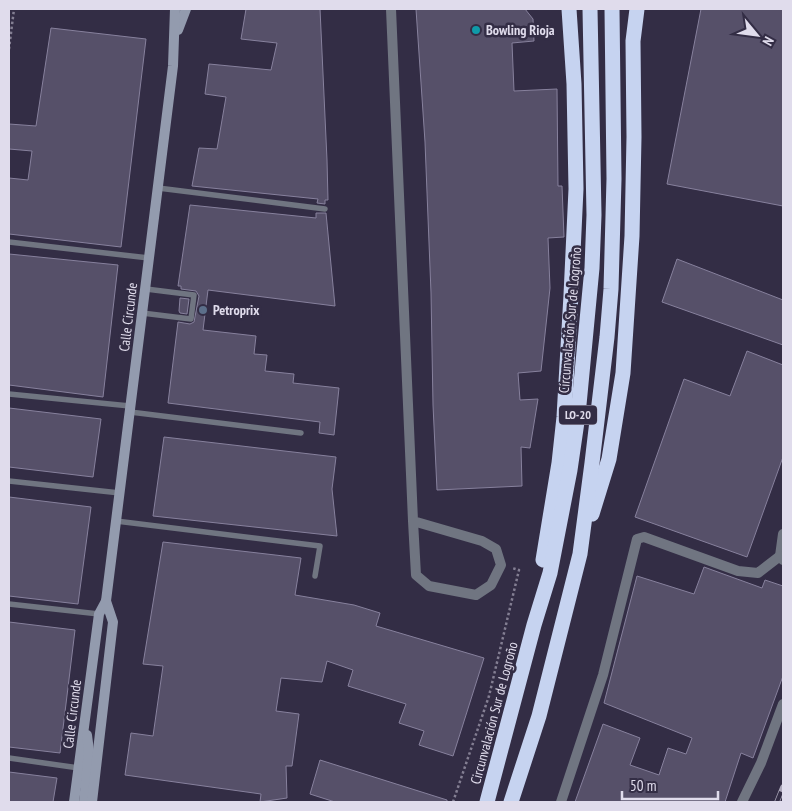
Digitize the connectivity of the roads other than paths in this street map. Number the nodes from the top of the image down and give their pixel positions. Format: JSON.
{"nodes":[{"id":1,"x":176,"y":9,"type":"edge"},
{"id":2,"x":186,"y":9,"type":"edge"},
{"id":3,"x":391,"y":9,"type":"edge"},
{"id":4,"x":569,"y":9,"type":"edge"},
{"id":5,"x":637,"y":9,"type":"edge"},
{"id":6,"x":590,"y":13,"type":"edge"},
{"id":7,"x":612,"y":14,"type":"edge"},
{"id":8,"x":175,"y":36,"type":"junction"},
{"id":9,"x":158,"y":188,"type":"junction"},
{"id":10,"x":325,"y":209,"type":"dead end"},
{"id":11,"x":9,"y":242,"type":"edge"},
{"id":12,"x":149,"y":258,"type":"junction"},
{"id":13,"x":146,"y":288,"type":"junction"},
{"id":14,"x":142,"y":313,"type":"junction"},
{"id":15,"x":9,"y":394,"type":"edge"},
{"id":16,"x":130,"y":409,"type":"junction"},
{"id":17,"x":301,"y":433,"type":"dead end"},
{"id":18,"x":9,"y":481,"type":"edge"},
{"id":19,"x":120,"y":493,"type":"junction"},
{"id":20,"x":116,"y":521,"type":"junction"},
{"id":21,"x":413,"y":521,"type":"junction"},
{"id":22,"x":783,"y":534,"type":"edge"},
{"id":23,"x":580,"y":554,"type":"junction"},
{"id":24,"x":782,"y":558,"type":"edge"},
{"id":25,"x":316,"y":576,"type":"dead end"},
{"id":26,"x":106,"y":600,"type":"junction"},
{"id":27,"x":9,"y":604,"type":"edge"},
{"id":28,"x":99,"y":614,"type":"junction"},
{"id":29,"x":534,"y":625,"type":"junction"},
{"id":30,"x":783,"y":704,"type":"edge"},
{"id":31,"x":84,"y":724,"type":"junction"},
{"id":32,"x":9,"y":758,"type":"edge"},
{"id":33,"x":79,"y":768,"type":"junction"},
{"id":34,"x":91,"y":801,"type":"edge"},
{"id":35,"x":74,"y":802,"type":"edge"},
{"id":36,"x":487,"y":802,"type":"edge"},
{"id":37,"x":511,"y":802,"type":"edge"},
{"id":38,"x":561,"y":802,"type":"edge"},
{"id":39,"x":742,"y":802,"type":"edge"}],
"edges":[{"from":1,"to":8,"type":"main road","name":"Calle Circunde"},
{"from":2,"to":8,"type":"main road","name":"Calle Circunde"},
{"from":3,"to":21,"type":"street"},
{"from":4,"to":29,"type":"highway"},
{"from":5,"to":23,"type":"highway"},
{"from":6,"to":29,"type":"highway","name":"Circunvalación Sur de Logroño","number":"LO-20"},
{"from":7,"to":23,"type":"highway","number":"LO-20"},
{"from":8,"to":9,"type":"main road","name":"Calle Circunde"},
{"from":9,"to":10,"type":"lane"},
{"from":9,"to":12,"type":"main road","name":"Calle Circunde"},
{"from":11,"to":12,"type":"lane"},
{"from":12,"to":13,"type":"main road","name":"Calle Circunde"},
{"from":13,"to":14,"type":"main road","name":"Calle Circunde"},
{"from":13,"to":14,"type":"lane"},
{"from":14,"to":16,"type":"main road","name":"Calle Circunde"},
{"from":15,"to":16,"type":"lane"},
{"from":16,"to":17,"type":"lane"},
{"from":16,"to":19,"type":"main road","name":"Calle Circunde"},
{"from":18,"to":19,"type":"lane"},
{"from":19,"to":20,"type":"main road","name":"Calle Circunde"},
{"from":20,"to":25,"type":"lane"},
{"from":20,"to":26,"type":"main road","name":"Calle Circunde"},
{"from":21,"to":21,"type":"street"},
{"from":22,"to":24,"type":"street"},
{"from":23,"to":37,"type":"highway","number":"LO-20"},
{"from":24,"to":38,"type":"street"},
{"from":26,"to":28,"type":"main road","name":"Calle Circunde"},
{"from":26,"to":34,"type":"main road","name":"Calle Circunde"},
{"from":27,"to":28,"type":"lane"},
{"from":28,"to":31,"type":"main road","name":"Calle Circunde"},
{"from":29,"to":36,"type":"highway","name":"Circunvalación Sur de Logroño","number":"LO-20"},
{"from":30,"to":39,"type":"street"},
{"from":31,"to":33,"type":"main road","name":"Calle Circunde"},
{"from":31,"to":34,"type":"main road"},
{"from":32,"to":33,"type":"lane"},
{"from":33,"to":35,"type":"main road","name":"Calle Circunde"}]}
